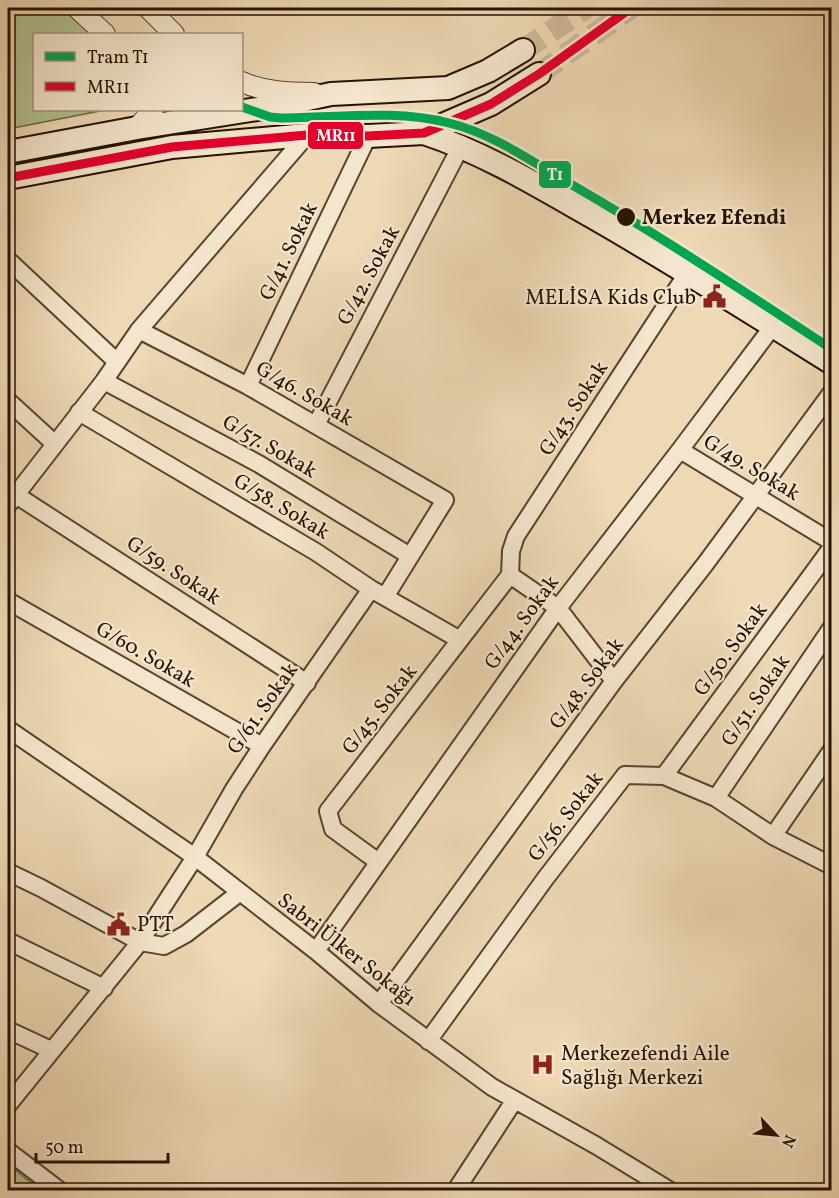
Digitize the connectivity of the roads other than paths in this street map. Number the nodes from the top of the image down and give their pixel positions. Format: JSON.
{"nodes":[{"id":1,"x":77,"y":8,"type":"edge"},
{"id":2,"x":148,"y":8,"type":"edge"},
{"id":3,"x":104,"y":33,"type":"edge"},
{"id":4,"x":173,"y":33,"type":"edge"},
{"id":5,"x":522,"y":50,"type":"tunnel mouth"},
{"id":6,"x":539,"y":74,"type":"tunnel mouth"},
{"id":7,"x":243,"y":82,"type":"edge"},
{"id":8,"x":331,"y":94,"type":"junction"},
{"id":9,"x":152,"y":111,"type":"edge"},
{"id":10,"x":137,"y":128,"type":"junction"},
{"id":11,"x":424,"y":133,"type":"junction"},
{"id":12,"x":307,"y":135,"type":"junction"},
{"id":13,"x":368,"y":136,"type":"junction"},
{"id":14,"x":461,"y":146,"type":"junction"},
{"id":15,"x":8,"y":152,"type":"edge"},
{"id":16,"x":8,"y":178,"type":"edge"},
{"id":17,"x":8,"y":260,"type":"edge"},
{"id":18,"x":688,"y":272,"type":"junction"},
{"id":19,"x":773,"y":326,"type":"junction"},
{"id":20,"x":139,"y":330,"type":"junction"},
{"id":21,"x":117,"y":362,"type":"junction"},
{"id":22,"x":831,"y":363,"type":"edge"},
{"id":23,"x":104,"y":381,"type":"junction"},
{"id":24,"x":248,"y":386,"type":"junction"},
{"id":25,"x":831,"y":392,"type":"edge"},
{"id":26,"x":8,"y":401,"type":"edge"},
{"id":27,"x":79,"y":412,"type":"junction"},
{"id":28,"x":316,"y":424,"type":"junction"},
{"id":29,"x":56,"y":444,"type":"junction"},
{"id":30,"x":680,"y":450,"type":"junction"},
{"id":31,"x":755,"y":495,"type":"junction"},
{"id":32,"x":12,"y":500,"type":"edge"},
{"id":33,"x":831,"y":542,"type":"edge"},
{"id":34,"x":831,"y":548,"type":"edge"},
{"id":35,"x":410,"y":556,"type":"junction"},
{"id":36,"x":510,"y":575,"type":"junction"},
{"id":37,"x":378,"y":593,"type":"junction"},
{"id":38,"x":8,"y":601,"type":"edge"},
{"id":39,"x":558,"y":608,"type":"junction"},
{"id":40,"x":831,"y":627,"type":"edge"},
{"id":41,"x":460,"y":640,"type":"junction"},
{"id":42,"x":614,"y":681,"type":"junction"},
{"id":43,"x":307,"y":683,"type":"junction"},
{"id":44,"x":8,"y":729,"type":"edge"},
{"id":45,"x":262,"y":746,"type":"junction"},
{"id":46,"x":831,"y":750,"type":"edge"},
{"id":47,"x":664,"y":776,"type":"junction"},
{"id":48,"x":716,"y":798,"type":"junction"},
{"id":49,"x":773,"y":836,"type":"junction"},
{"id":50,"x":195,"y":857,"type":"junction"},
{"id":51,"x":377,"y":861,"type":"junction"},
{"id":52,"x":831,"y":866,"type":"edge"},
{"id":53,"x":8,"y":872,"type":"edge"},
{"id":54,"x":239,"y":893,"type":"junction"},
{"id":55,"x":8,"y":941,"type":"edge"},
{"id":56,"x":140,"y":942,"type":"junction"},
{"id":57,"x":316,"y":951,"type":"junction"},
{"id":58,"x":104,"y":988,"type":"junction"},
{"id":59,"x":379,"y":1004,"type":"junction"},
{"id":60,"x":8,"y":1030,"type":"edge"},
{"id":61,"x":428,"y":1041,"type":"junction"},
{"id":62,"x":51,"y":1050,"type":"junction"},
{"id":63,"x":514,"y":1101,"type":"junction"},
{"id":64,"x":8,"y":1105,"type":"edge"},
{"id":65,"x":8,"y":1151,"type":"edge"},
{"id":66,"x":59,"y":1191,"type":"edge"},
{"id":67,"x":456,"y":1191,"type":"edge"},
{"id":68,"x":669,"y":1191,"type":"edge"}],
"edges":[{"from":1,"to":3,"type":"street"},
{"from":2,"to":4,"type":"street"},
{"from":5,"to":8,"type":"main road"},
{"from":6,"to":11,"type":"main road"},
{"from":7,"to":8,"type":"street"},
{"from":8,"to":10,"type":"main road"},
{"from":9,"to":10,"type":"street"},
{"from":10,"to":15,"type":"main road"},
{"from":11,"to":13,"type":"main road"},
{"from":11,"to":14,"type":"main road"},
{"from":12,"to":13,"type":"main road"},
{"from":12,"to":16,"type":"main road"},
{"from":12,"to":20,"type":"street"},
{"from":13,"to":24,"type":"street","name":"G/41. Sokak"},
{"from":14,"to":18,"type":"main road"},
{"from":14,"to":28,"type":"street","name":"G/42. Sokak"},
{"from":17,"to":21,"type":"street"},
{"from":18,"to":19,"type":"main road"},
{"from":18,"to":36,"type":"street","name":"G/43. Sokak"},
{"from":19,"to":22,"type":"main road"},
{"from":19,"to":30,"type":"street","name":"G/44. Sokak"},
{"from":20,"to":21,"type":"street"},
{"from":20,"to":24,"type":"street","name":"G/46. Sokak"},
{"from":21,"to":23,"type":"street"},
{"from":23,"to":27,"type":"street"},
{"from":23,"to":35,"type":"street","name":"G/57. Sokak"},
{"from":24,"to":28,"type":"street","name":"G/46. Sokak"},
{"from":25,"to":31,"type":"street","name":"G/48. Sokak"},
{"from":26,"to":29,"type":"street"},
{"from":27,"to":29,"type":"street"},
{"from":27,"to":37,"type":"street","name":"G/58. Sokak"},
{"from":28,"to":35,"type":"street","name":"G/46. Sokak"},
{"from":29,"to":32,"type":"street"},
{"from":30,"to":31,"type":"street","name":"G/49. Sokak"},
{"from":30,"to":39,"type":"street","name":"G/44. Sokak"},
{"from":31,"to":33,"type":"street","name":"G/49. Sokak"},
{"from":31,"to":42,"type":"street","name":"G/48. Sokak"},
{"from":32,"to":43,"type":"street","name":"G/59. Sokak"},
{"from":34,"to":47,"type":"street","name":"G/50. Sokak"},
{"from":35,"to":37,"type":"street"},
{"from":36,"to":39,"type":"street"},
{"from":36,"to":41,"type":"street","name":"G/45. Sokak"},
{"from":37,"to":41,"type":"street","name":"G/58. Sokak"},
{"from":37,"to":43,"type":"street","name":"G/61. Sokak"},
{"from":38,"to":45,"type":"street","name":"G/60. Sokak"},
{"from":39,"to":42,"type":"street"},
{"from":39,"to":51,"type":"street","name":"G/44. Sokak"},
{"from":40,"to":48,"type":"street","name":"G/51. Sokak"},
{"from":41,"to":51,"type":"street","name":"G/45. Sokak"},
{"from":42,"to":59,"type":"street","name":"G/48. Sokak"},
{"from":43,"to":45,"type":"street","name":"G/61. Sokak"},
{"from":44,"to":50,"type":"street","name":"Sabri Ülker Sokağı"},
{"from":45,"to":50,"type":"street","name":"G/61. Sokak"},
{"from":46,"to":49,"type":"street"},
{"from":47,"to":48,"type":"street","name":"G/56. Sokak"},
{"from":47,"to":61,"type":"street","name":"G/56. Sokak"},
{"from":48,"to":49,"type":"street","name":"G/56. Sokak"},
{"from":49,"to":52,"type":"street","name":"G/56. Sokak"},
{"from":50,"to":54,"type":"street","name":"Sabri Ülker Sokağı"},
{"from":50,"to":56,"type":"street","name":"G/61. Sokak"},
{"from":51,"to":57,"type":"street","name":"G/44. Sokak"},
{"from":53,"to":56,"type":"street"},
{"from":54,"to":56,"type":"street"},
{"from":54,"to":57,"type":"street","name":"Sabri Ülker Sokağı"},
{"from":55,"to":58,"type":"street"},
{"from":56,"to":58,"type":"street","name":"G/61. Sokak"},
{"from":57,"to":59,"type":"street","name":"Sabri Ülker Sokağı"},
{"from":58,"to":62,"type":"street","name":"G/61. Sokak"},
{"from":59,"to":61,"type":"street","name":"Sabri Ülker Sokağı"},
{"from":60,"to":62,"type":"street"},
{"from":61,"to":63,"type":"street","name":"Sabri Ülker Sokağı"},
{"from":62,"to":64,"type":"street","name":"G/61. Sokak"},
{"from":63,"to":67,"type":"street"},
{"from":63,"to":68,"type":"street","name":"Sabri Ülker Sokağı"},
{"from":65,"to":66,"type":"street"}]}
